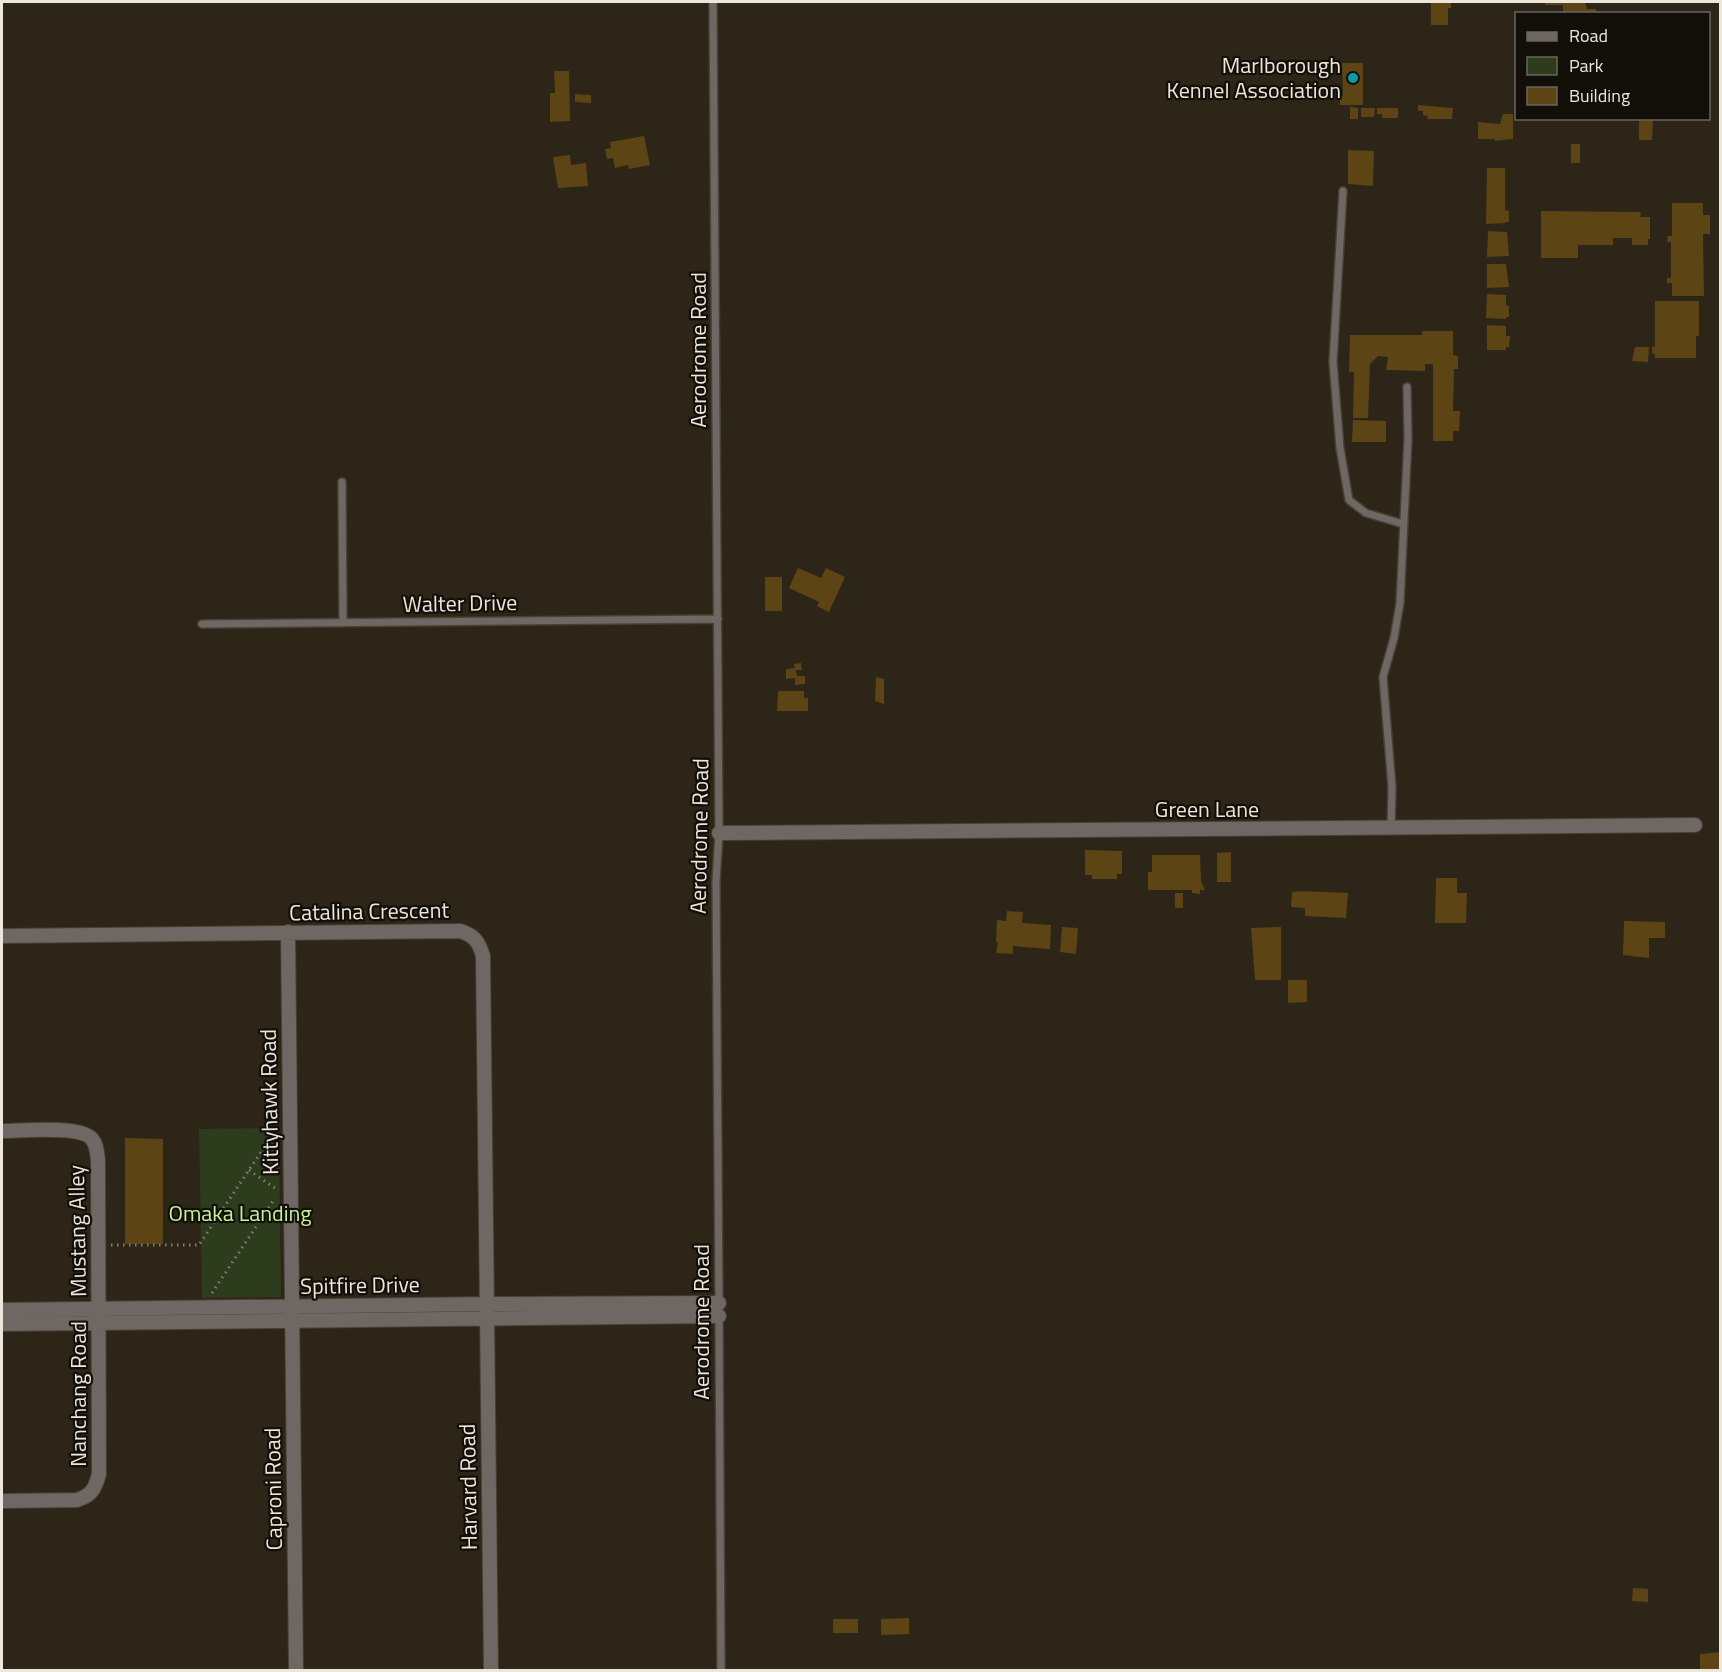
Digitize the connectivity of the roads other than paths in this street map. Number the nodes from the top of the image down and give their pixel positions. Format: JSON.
{"nodes":[{"id":1,"x":713,"y":2,"type":"edge"},
{"id":2,"x":1343,"y":191,"type":"dead end"},
{"id":3,"x":1407,"y":387,"type":"dead end"},
{"id":4,"x":342,"y":482,"type":"dead end"},
{"id":5,"x":1403,"y":524,"type":"junction"},
{"id":6,"x":718,"y":619,"type":"junction"},
{"id":7,"x":343,"y":622,"type":"junction"},
{"id":8,"x":202,"y":624,"type":"dead end"},
{"id":9,"x":1695,"y":825,"type":"dead end"},
{"id":10,"x":1391,"y":829,"type":"junction"},
{"id":11,"x":719,"y":833,"type":"junction"},
{"id":12,"x":288,"y":932,"type":"junction"},
{"id":13,"x":2,"y":936,"type":"edge"},
{"id":14,"x":2,"y":1131,"type":"edge"},
{"id":15,"x":487,"y":1304,"type":"junction"},
{"id":16,"x":2,"y":1310,"type":"edge"},
{"id":17,"x":719,"y":1310,"type":"junction"},
{"id":18,"x":292,"y":1314,"type":"junction"},
{"id":19,"x":99,"y":1316,"type":"junction"},
{"id":20,"x":487,"y":1318,"type":"junction"},
{"id":21,"x":2,"y":1324,"type":"edge"},
{"id":22,"x":2,"y":1501,"type":"edge"},
{"id":23,"x":296,"y":1671,"type":"edge"},
{"id":24,"x":490,"y":1671,"type":"edge"},
{"id":25,"x":722,"y":1671,"type":"edge"}],
"edges":[{"from":1,"to":6,"type":"lane","name":"Aerodrome Road"},
{"from":2,"to":5,"type":"lane"},
{"from":3,"to":5,"type":"lane"},
{"from":4,"to":7,"type":"lane"},
{"from":5,"to":10,"type":"lane"},
{"from":6,"to":7,"type":"lane","name":"Walter Drive"},
{"from":6,"to":11,"type":"lane","name":"Aerodrome Road"},
{"from":7,"to":8,"type":"lane","name":"Walter Drive"},
{"from":9,"to":10,"type":"street","name":"Green Lane"},
{"from":10,"to":11,"type":"street","name":"Green Lane"},
{"from":11,"to":17,"type":"lane","name":"Aerodrome Road"},
{"from":12,"to":13,"type":"street","name":"Catalina Crescent"},
{"from":12,"to":15,"type":"street","name":"Catalina Crescent"},
{"from":12,"to":18,"type":"street","name":"Kittyhawk Road"},
{"from":14,"to":19,"type":"street","name":"Mustang Alley"},
{"from":15,"to":17,"type":"street","name":"Spitfire Drive"},
{"from":15,"to":18,"type":"street","name":"Spitfire Drive"},
{"from":15,"to":20,"type":"street","name":"Harvard Road"},
{"from":16,"to":19,"type":"street","name":"Spitfire Drive"},
{"from":17,"to":20,"type":"street","name":"Spitfire Drive"},
{"from":17,"to":25,"type":"lane","name":"Aerodrome Road"},
{"from":18,"to":19,"type":"street","name":"Spitfire Drive"},
{"from":18,"to":20,"type":"street","name":"Spitfire Drive"},
{"from":18,"to":23,"type":"street","name":"Caproni Road"},
{"from":19,"to":21,"type":"street","name":"Spitfire Drive"},
{"from":19,"to":22,"type":"street","name":"Nanchang Road"},
{"from":20,"to":24,"type":"street","name":"Harvard Road"}]}
